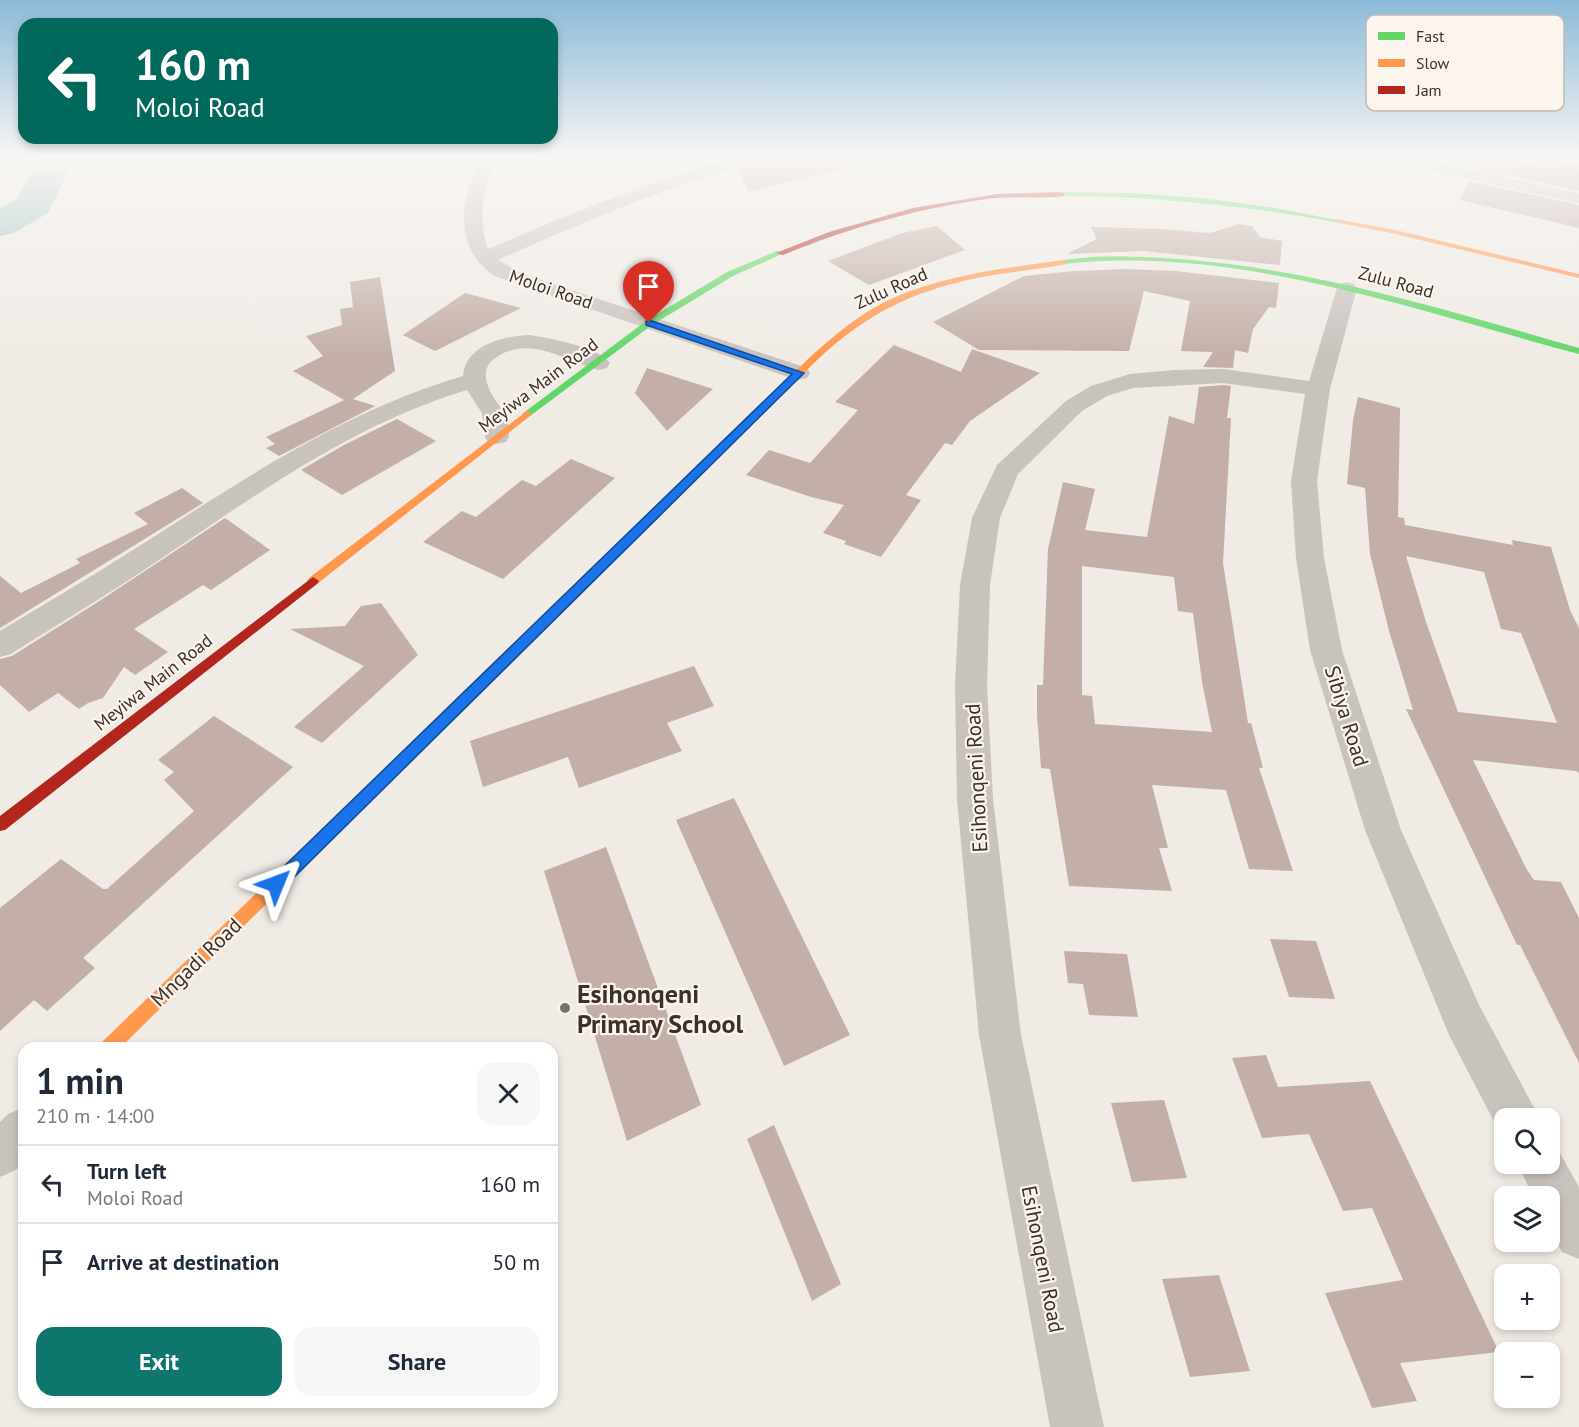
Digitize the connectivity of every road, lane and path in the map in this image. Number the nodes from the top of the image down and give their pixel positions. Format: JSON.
{"nodes":[{"id":1,"x":474,"y":224,"type":"edge"},
{"id":2,"x":565,"y":224,"type":"edge"},
{"id":3,"x":863,"y":224,"type":"edge"},
{"id":4,"x":1352,"y":224,"type":"edge"},
{"id":5,"x":485,"y":258,"type":"junction"},
{"id":6,"x":1579,"y":276,"type":"edge"},
{"id":7,"x":1347,"y":288,"type":"junction"},
{"id":8,"x":649,"y":323,"type":"junction"},
{"id":9,"x":1579,"y":351,"type":"edge"},
{"id":10,"x":599,"y":363,"type":"junction"},
{"id":11,"x":799,"y":373,"type":"junction"},
{"id":12,"x":474,"y":380,"type":"junction"},
{"id":13,"x":1318,"y":389,"type":"junction"},
{"id":14,"x":497,"y":437,"type":"junction"},
{"id":15,"x":0,"y":646,"type":"edge"},
{"id":16,"x":0,"y":825,"type":"edge"},
{"id":17,"x":114,"y":1042,"type":"edge"},
{"id":18,"x":1511,"y":1108,"type":"edge"},
{"id":19,"x":18,"y":1136,"type":"edge"},
{"id":20,"x":0,"y":1154,"type":"edge"},
{"id":21,"x":1546,"y":1174,"type":"edge"},
{"id":22,"x":1579,"y":1235,"type":"edge"},
{"id":23,"x":1077,"y":1427,"type":"edge"}],
"edges":[{"from":1,"to":5,"type":"street","name":"Moloi Road"},
{"from":2,"to":5,"type":"street"},
{"from":3,"to":8,"type":"street","name":"Meyiwa Main Road"},
{"from":4,"to":6,"type":"street","name":"Meyiwa Main Road"},
{"from":5,"to":8,"type":"street","name":"Moloi Road"},
{"from":7,"to":9,"type":"street","name":"Zulu Road"},
{"from":7,"to":11,"type":"street","name":"Zulu Road"},
{"from":7,"to":13,"type":"street","name":"Sibiya Road"},
{"from":8,"to":10,"type":"street","name":"Meyiwa Main Road"},
{"from":8,"to":11,"type":"street","name":"Moloi Road"},
{"from":10,"to":12,"type":"street"},
{"from":10,"to":14,"type":"street","name":"Meyiwa Main Road"},
{"from":11,"to":17,"type":"street","name":"Mngadi Road"},
{"from":12,"to":14,"type":"street"},
{"from":12,"to":15,"type":"street"},
{"from":13,"to":18,"type":"street","name":"Sibiya Road"},
{"from":13,"to":23,"type":"street","name":"Esihonqeni Road"},
{"from":14,"to":16,"type":"street","name":"Meyiwa Main Road"},
{"from":19,"to":20,"type":"street"},
{"from":21,"to":22,"type":"street"}]}
